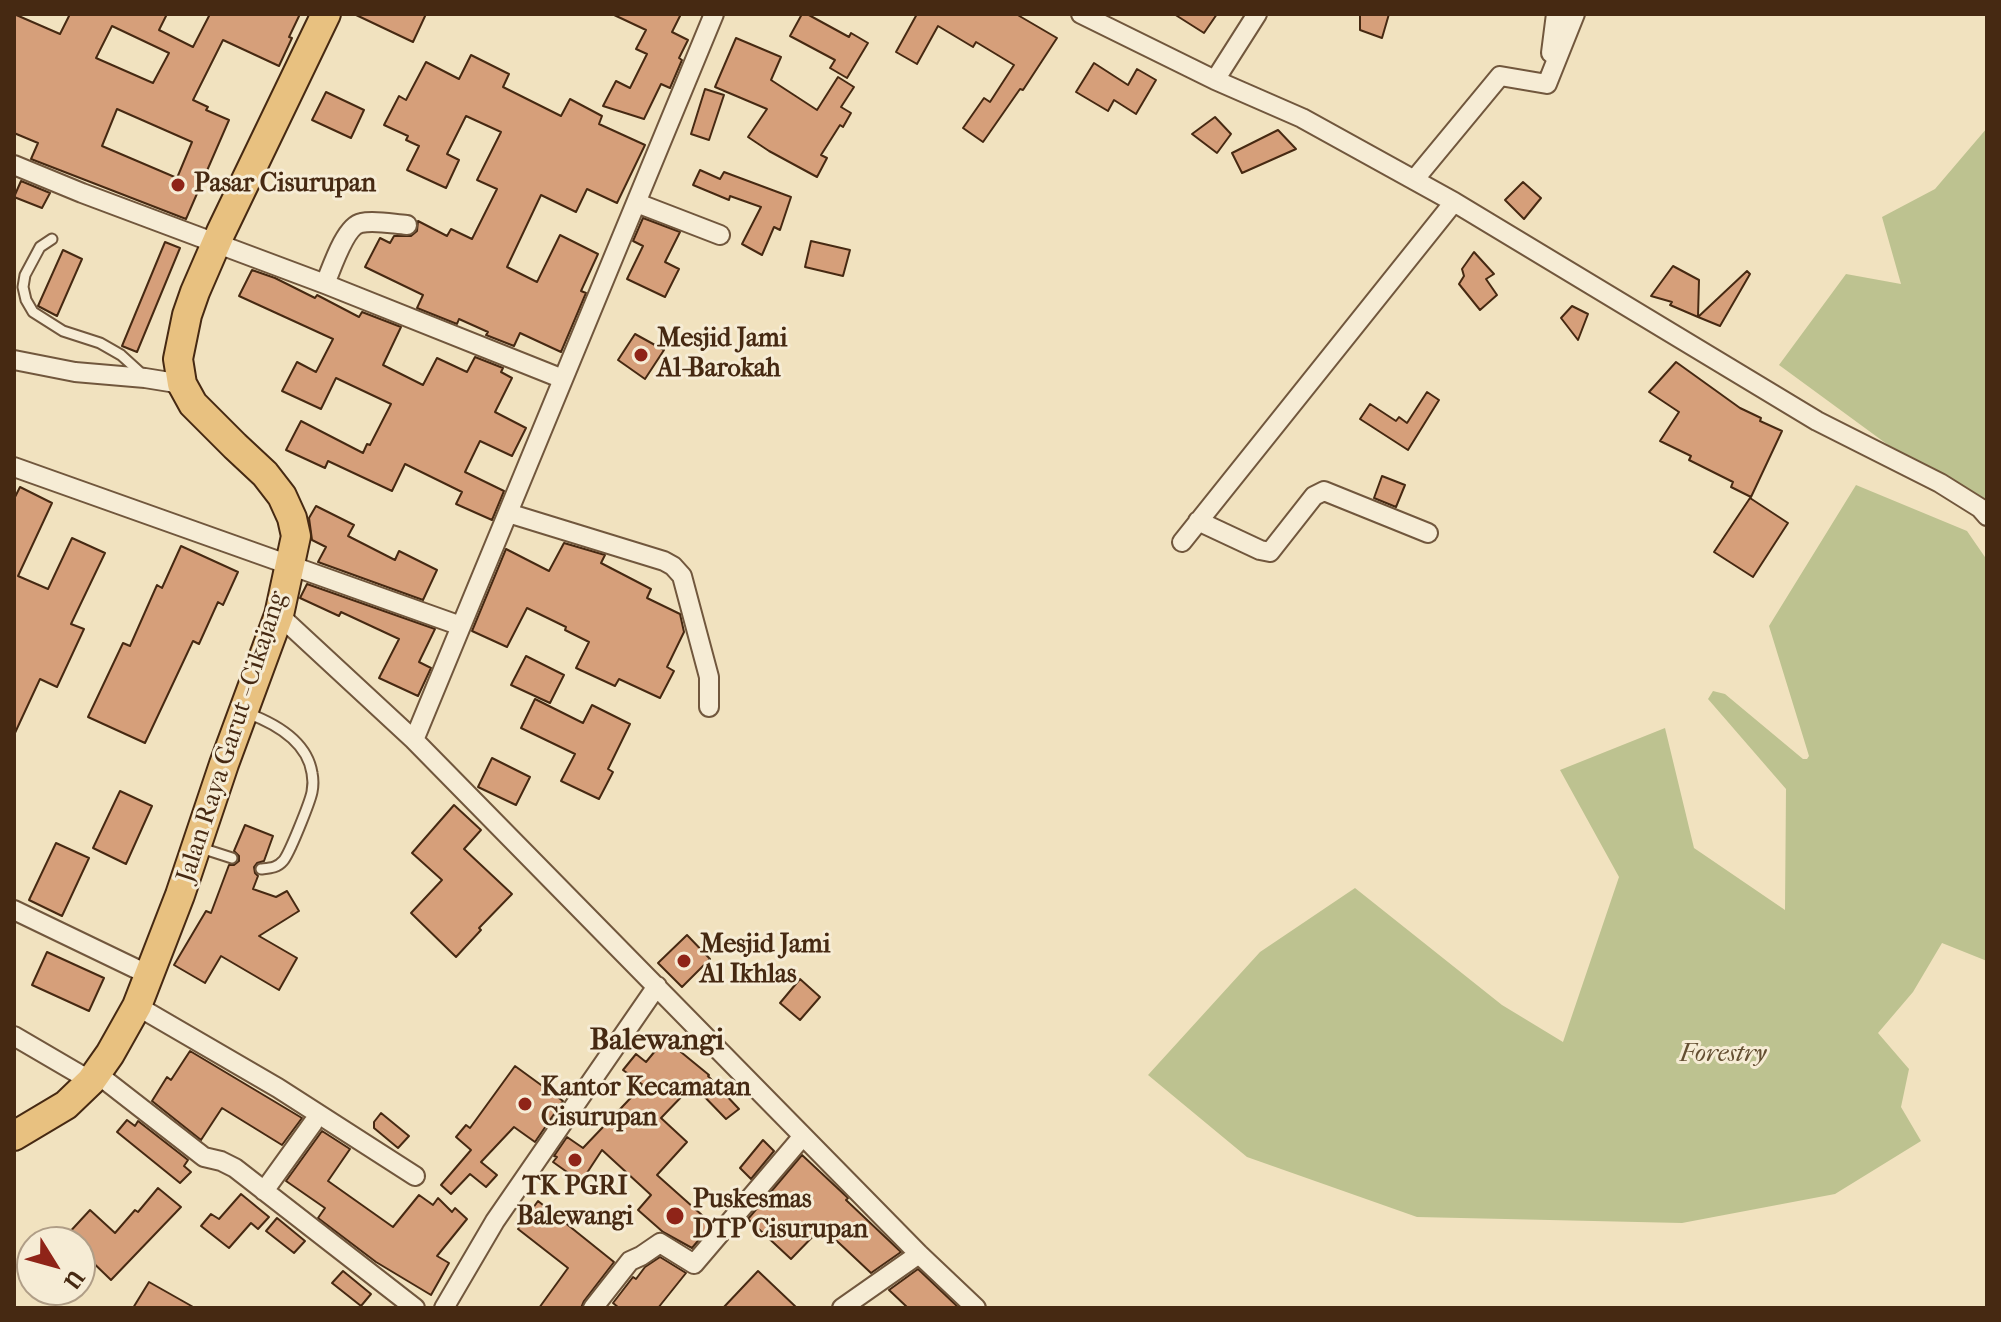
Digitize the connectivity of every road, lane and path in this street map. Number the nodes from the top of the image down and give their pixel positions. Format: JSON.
{"nodes":[{"id":1,"x":326,"y":14,"type":"edge"},
{"id":2,"x":714,"y":14,"type":"edge"},
{"id":3,"x":1081,"y":14,"type":"edge"},
{"id":4,"x":1257,"y":14,"type":"edge"},
{"id":5,"x":1556,"y":14,"type":"edge"},
{"id":6,"x":1575,"y":14,"type":"edge"},
{"id":7,"x":1215,"y":80,"type":"junction"},
{"id":8,"x":1547,"y":84,"type":"junction"},
{"id":9,"x":14,"y":165,"type":"edge"},
{"id":10,"x":1414,"y":180,"type":"junction"},
{"id":11,"x":1454,"y":202,"type":"junction"},
{"id":12,"x":637,"y":203,"type":"junction"},
{"id":13,"x":407,"y":225,"type":"dead end"},
{"id":14,"x":720,"y":235,"type":"dead end"},
{"id":15,"x":52,"y":239,"type":"dead end"},
{"id":16,"x":217,"y":243,"type":"junction"},
{"id":17,"x":325,"y":284,"type":"junction"},
{"id":18,"x":14,"y":360,"type":"edge"},
{"id":19,"x":145,"y":378,"type":"junction"},
{"id":20,"x":563,"y":379,"type":"junction"},
{"id":21,"x":182,"y":384,"type":"junction"},
{"id":22,"x":14,"y":467,"type":"edge"},
{"id":23,"x":508,"y":513,"type":"junction"},
{"id":24,"x":1987,"y":516,"type":"edge"},
{"id":25,"x":1198,"y":521,"type":"junction"},
{"id":26,"x":1428,"y":533,"type":"dead end"},
{"id":27,"x":1182,"y":542,"type":"dead end"},
{"id":28,"x":289,"y":565,"type":"junction"},
{"id":29,"x":279,"y":615,"type":"junction"},
{"id":30,"x":461,"y":626,"type":"junction"},
{"id":31,"x":709,"y":707,"type":"dead end"},
{"id":32,"x":243,"y":711,"type":"junction"},
{"id":33,"x":414,"y":740,"type":"junction"},
{"id":34,"x":197,"y":847,"type":"junction"},
{"id":35,"x":232,"y":858,"type":"dead end"},
{"id":36,"x":261,"y":869,"type":"dead end"},
{"id":37,"x":14,"y":910,"type":"edge"},
{"id":38,"x":149,"y":975,"type":"junction"},
{"id":39,"x":657,"y":986,"type":"junction"},
{"id":40,"x":137,"y":1006,"type":"junction"},
{"id":41,"x":14,"y":1036,"type":"edge"},
{"id":42,"x":93,"y":1077,"type":"junction"},
{"id":43,"x":313,"y":1123,"type":"dead end"},
{"id":44,"x":14,"y":1136,"type":"edge"},
{"id":45,"x":803,"y":1136,"type":"junction"},
{"id":46,"x":415,"y":1176,"type":"dead end"},
{"id":47,"x":264,"y":1191,"type":"junction"},
{"id":48,"x":919,"y":1254,"type":"junction"},
{"id":49,"x":972,"y":1307,"type":"edge"},
{"id":50,"x":415,"y":1308,"type":"edge"},
{"id":51,"x":444,"y":1308,"type":"edge"},
{"id":52,"x":593,"y":1308,"type":"edge"},
{"id":53,"x":842,"y":1308,"type":"edge"}],
"edges":[{"from":1,"to":16,"type":"main road"},
{"from":2,"to":12,"type":"street"},
{"from":3,"to":7,"type":"street"},
{"from":4,"to":7,"type":"street"},
{"from":5,"to":8,"type":"street"},
{"from":6,"to":8,"type":"street"},
{"from":7,"to":10,"type":"street"},
{"from":8,"to":10,"type":"street"},
{"from":9,"to":16,"type":"street"},
{"from":10,"to":11,"type":"street"},
{"from":11,"to":24,"type":"street"},
{"from":11,"to":25,"type":"street"},
{"from":12,"to":14,"type":"street"},
{"from":12,"to":20,"type":"street"},
{"from":13,"to":17,"type":"street"},
{"from":15,"to":19,"type":"lane"},
{"from":16,"to":17,"type":"street"},
{"from":16,"to":21,"type":"main road"},
{"from":17,"to":20,"type":"street"},
{"from":18,"to":19,"type":"street"},
{"from":19,"to":21,"type":"street"},
{"from":20,"to":23,"type":"street"},
{"from":21,"to":28,"type":"main road","name":"Jalan Raya Garut - Cikajang"},
{"from":22,"to":28,"type":"street"},
{"from":23,"to":30,"type":"street"},
{"from":23,"to":31,"type":"street"},
{"from":25,"to":26,"type":"street"},
{"from":25,"to":27,"type":"street"},
{"from":28,"to":29,"type":"main road","name":"Jalan Raya Garut - Cikajang"},
{"from":28,"to":30,"type":"street"},
{"from":29,"to":32,"type":"main road","name":"Jalan Raya Garut - Cikajang"},
{"from":29,"to":33,"type":"street"},
{"from":30,"to":33,"type":"street"},
{"from":32,"to":34,"type":"main road","name":"Jalan Raya Garut - Cikajang"},
{"from":32,"to":36,"type":"lane"},
{"from":33,"to":39,"type":"street"},
{"from":34,"to":35,"type":"lane"},
{"from":34,"to":38,"type":"main road","name":"Jalan Raya Garut - Cikajang"},
{"from":37,"to":38,"type":"street"},
{"from":38,"to":40,"type":"main road","name":"Jalan Raya Garut - Cikajang"},
{"from":39,"to":45,"type":"street"},
{"from":39,"to":51,"type":"street"},
{"from":40,"to":42,"type":"main road","name":"Jalan Raya Garut - Cikajang"},
{"from":40,"to":46,"type":"street"},
{"from":41,"to":42,"type":"street"},
{"from":42,"to":44,"type":"main road","name":"Jalan Raya Garut - Cikajang"},
{"from":42,"to":47,"type":"street"},
{"from":43,"to":47,"type":"street"},
{"from":45,"to":48,"type":"street"},
{"from":45,"to":52,"type":"street"},
{"from":47,"to":50,"type":"street"},
{"from":48,"to":49,"type":"street"},
{"from":48,"to":53,"type":"street"}]}
